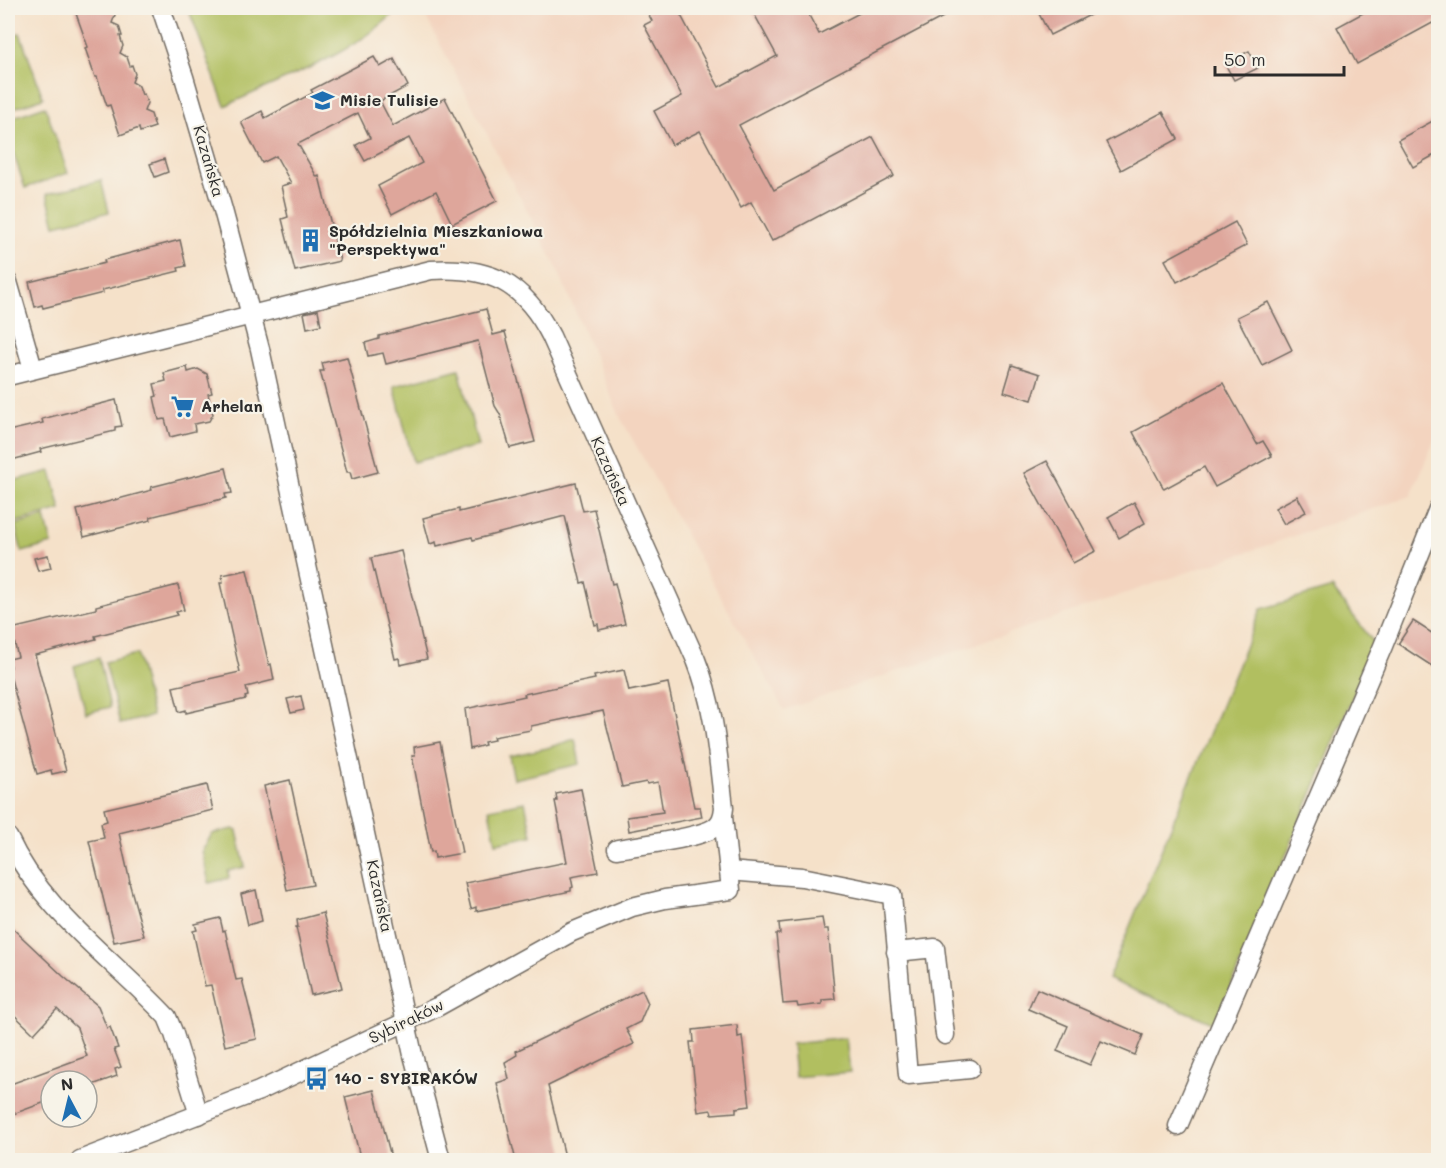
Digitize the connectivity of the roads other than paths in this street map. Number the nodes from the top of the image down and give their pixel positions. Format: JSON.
{"nodes":[{"id":1,"x":161,"y":8,"type":"edge"},
{"id":2,"x":8,"y":282,"type":"edge"},
{"id":3,"x":251,"y":315,"type":"junction"},
{"id":4,"x":33,"y":369,"type":"junction"},
{"id":5,"x":8,"y":376,"type":"edge"},
{"id":6,"x":1438,"y":509,"type":"edge"},
{"id":7,"x":723,"y":817,"type":"junction"},
{"id":8,"x":8,"y":837,"type":"edge"},
{"id":9,"x":617,"y":849,"type":"dead end"},
{"id":10,"x":729,"y":871,"type":"junction"},
{"id":11,"x":732,"y":890,"type":"joint"},
{"id":12,"x":896,"y":952,"type":"junction"},
{"id":13,"x":406,"y":1021,"type":"junction"},
{"id":14,"x":945,"y":1035,"type":"dead end"},
{"id":15,"x":970,"y":1069,"type":"dead end"},
{"id":16,"x":199,"y":1115,"type":"junction"},
{"id":17,"x":1178,"y":1126,"type":"dead end"},
{"id":18,"x":80,"y":1161,"type":"edge"},
{"id":19,"x":441,"y":1161,"type":"edge"}],
"edges":[{"from":1,"to":3,"type":"street","name":"Kazańska"},
{"from":2,"to":4,"type":"street"},
{"from":3,"to":4,"type":"street"},
{"from":3,"to":7,"type":"street","name":"Kazańska"},
{"from":3,"to":13,"type":"street","name":"Kazańska"},
{"from":4,"to":5,"type":"street"},
{"from":6,"to":17,"type":"street"},
{"from":7,"to":9,"type":"street"},
{"from":7,"to":10,"type":"street","name":"Kazańska"},
{"from":8,"to":16,"type":"street"},
{"from":10,"to":11,"type":"street","name":"Kazańska"},
{"from":10,"to":12,"type":"street"},
{"from":11,"to":13,"type":"street","name":"Sybiraków"},
{"from":12,"to":14,"type":"street"},
{"from":12,"to":15,"type":"street"},
{"from":13,"to":16,"type":"street","name":"Sybiraków"},
{"from":13,"to":19,"type":"street","name":"Kazańska"},
{"from":16,"to":18,"type":"street","name":"Sybiraków"}]}
